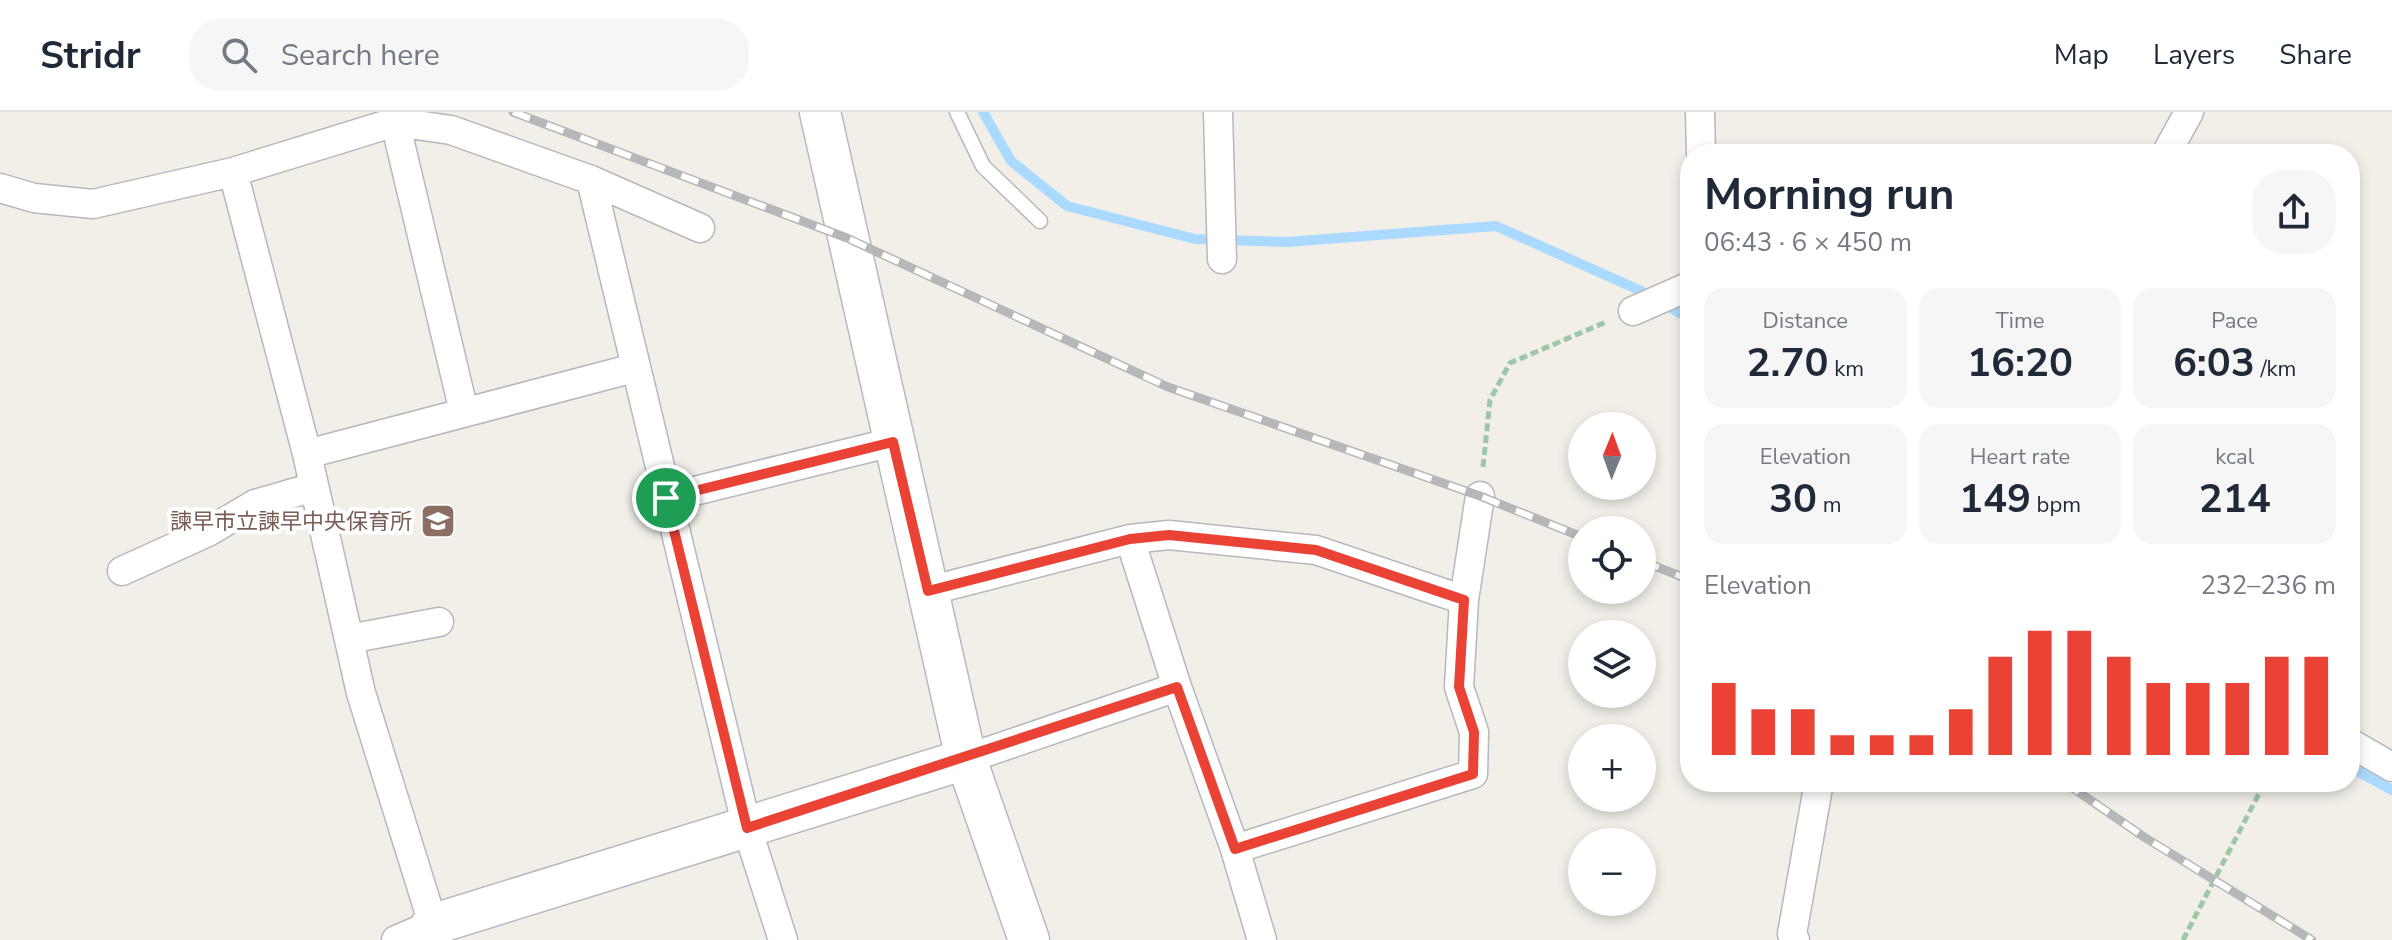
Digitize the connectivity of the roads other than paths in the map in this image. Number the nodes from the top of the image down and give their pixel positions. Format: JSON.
{"nodes":[{"id":1,"x":820,"y":112,"type":"edge"},
{"id":2,"x":957,"y":112,"type":"edge"},
{"id":3,"x":1218,"y":112,"type":"edge"},
{"id":4,"x":1700,"y":112,"type":"edge"},
{"id":5,"x":2189,"y":112,"type":"edge"},
{"id":6,"x":395,"y":122,"type":"junction"},
{"id":7,"x":1701,"y":144,"type":"edge"},
{"id":8,"x":2171,"y":144,"type":"edge"},
{"id":9,"x":233,"y":172,"type":"junction"},
{"id":10,"x":591,"y":180,"type":"junction"},
{"id":11,"x":0,"y":188,"type":"edge"},
{"id":12,"x":1040,"y":221,"type":"dead end"},
{"id":13,"x":700,"y":228,"type":"dead end"},
{"id":14,"x":1222,"y":259,"type":"dead end"},
{"id":15,"x":1680,"y":291,"type":"edge"},
{"id":16,"x":1633,"y":311,"type":"road end"},
{"id":17,"x":634,"y":368,"type":"junction"},
{"id":18,"x":464,"y":412,"type":"junction"},
{"id":19,"x":893,"y":442,"type":"junction"},
{"id":20,"x":307,"y":454,"type":"junction"},
{"id":21,"x":314,"y":487,"type":"junction"},
{"id":22,"x":1480,"y":496,"type":"road end"},
{"id":23,"x":666,"y":498,"type":"junction"},
{"id":24,"x":1130,"y":539,"type":"junction"},
{"id":25,"x":122,"y":571,"type":"dead end"},
{"id":26,"x":928,"y":591,"type":"junction"},
{"id":27,"x":1464,"y":600,"type":"junction"},
{"id":28,"x":439,"y":622,"type":"dead end"},
{"id":29,"x":349,"y":639,"type":"junction"},
{"id":30,"x":1177,"y":687,"type":"junction"},
{"id":31,"x":2360,"y":749,"type":"edge"},
{"id":32,"x":966,"y":759,"type":"junction"},
{"id":33,"x":2392,"y":767,"type":"edge"},
{"id":34,"x":1817,"y":792,"type":"edge"},
{"id":35,"x":747,"y":828,"type":"junction"},
{"id":36,"x":1235,"y":849,"type":"junction"},
{"id":37,"x":422,"y":935,"type":"edge"},
{"id":38,"x":783,"y":940,"type":"edge"},
{"id":39,"x":1029,"y":940,"type":"edge"},
{"id":40,"x":1262,"y":940,"type":"edge"},
{"id":41,"x":1795,"y":940,"type":"edge"}],
"edges":[{"from":1,"to":19,"type":"street"},
{"from":2,"to":12,"type":"lane"},
{"from":3,"to":14,"type":"street"},
{"from":4,"to":7,"type":"street"},
{"from":5,"to":8,"type":"street"},
{"from":6,"to":9,"type":"street"},
{"from":6,"to":10,"type":"street"},
{"from":6,"to":18,"type":"street"},
{"from":9,"to":11,"type":"street"},
{"from":9,"to":20,"type":"street"},
{"from":10,"to":13,"type":"street"},
{"from":10,"to":17,"type":"street"},
{"from":15,"to":16,"type":"street"},
{"from":17,"to":18,"type":"street"},
{"from":17,"to":23,"type":"street"},
{"from":18,"to":20,"type":"street"},
{"from":19,"to":23,"type":"street"},
{"from":19,"to":26,"type":"street"},
{"from":20,"to":21,"type":"street"},
{"from":21,"to":25,"type":"street"},
{"from":21,"to":29,"type":"street"},
{"from":22,"to":27,"type":"street"},
{"from":23,"to":35,"type":"street"},
{"from":24,"to":26,"type":"street"},
{"from":24,"to":27,"type":"street"},
{"from":24,"to":30,"type":"street"},
{"from":26,"to":32,"type":"street"},
{"from":27,"to":36,"type":"street"},
{"from":28,"to":29,"type":"street"},
{"from":29,"to":37,"type":"street"},
{"from":30,"to":32,"type":"street"},
{"from":30,"to":36,"type":"street"},
{"from":31,"to":33,"type":"street"},
{"from":32,"to":35,"type":"street"},
{"from":32,"to":39,"type":"street"},
{"from":34,"to":41,"type":"street"},
{"from":35,"to":37,"type":"street"},
{"from":35,"to":38,"type":"street"},
{"from":36,"to":40,"type":"street"}]}
